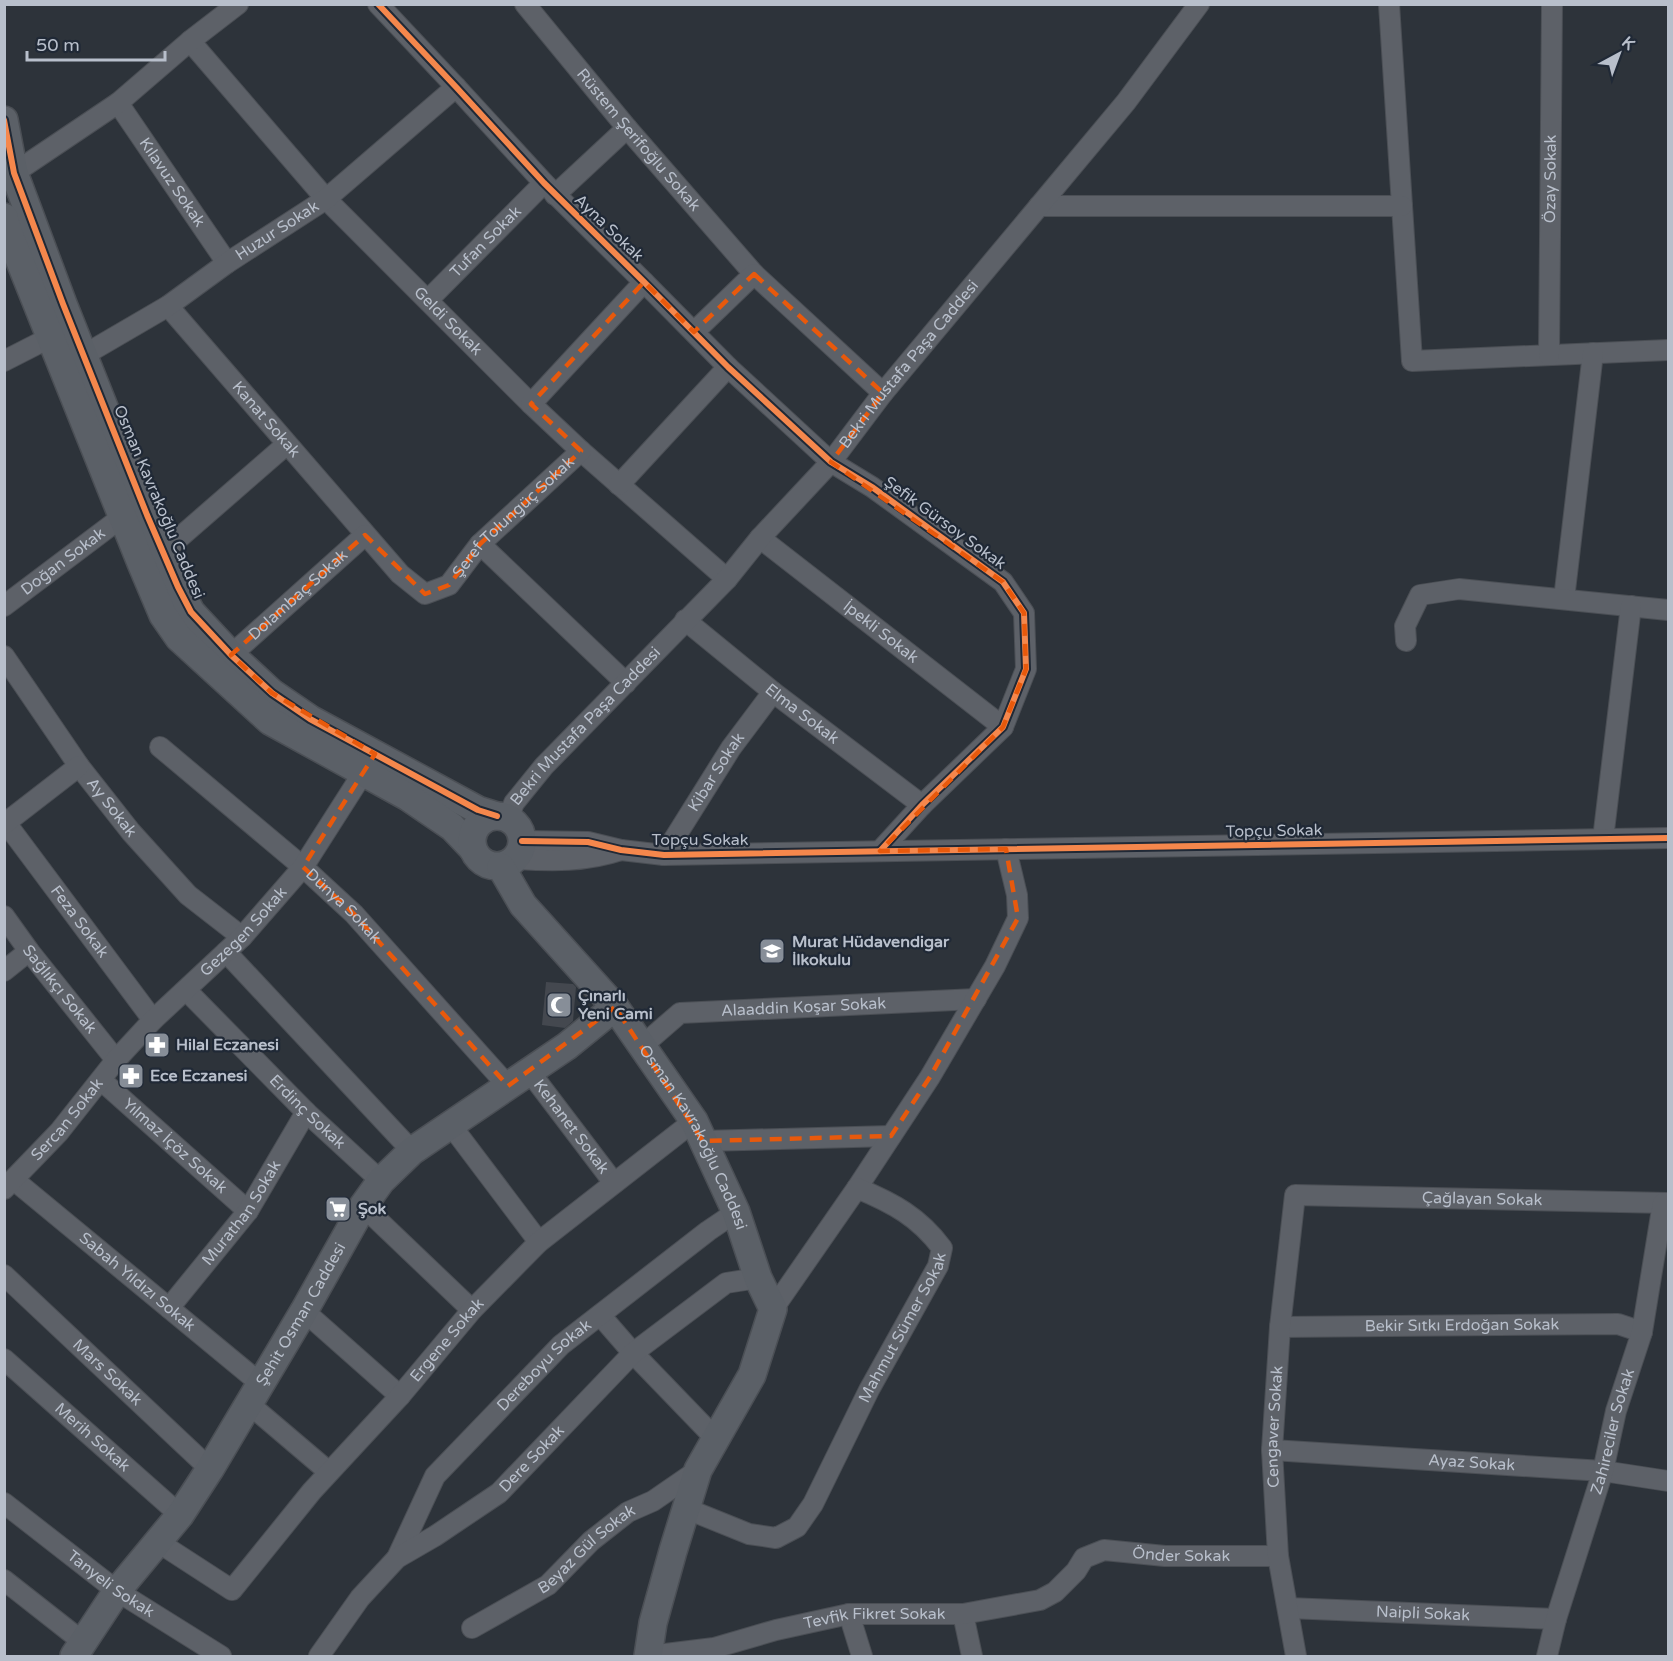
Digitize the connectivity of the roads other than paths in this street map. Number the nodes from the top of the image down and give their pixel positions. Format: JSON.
{"nodes":[{"id":1,"x":238,"y":4,"type":"edge"},
{"id":2,"x":378,"y":4,"type":"edge"},
{"id":3,"x":525,"y":4,"type":"edge"},
{"id":4,"x":1199,"y":4,"type":"edge"},
{"id":5,"x":1389,"y":4,"type":"edge"},
{"id":6,"x":1552,"y":4,"type":"edge"},
{"id":7,"x":190,"y":41,"type":"junction"},
{"id":8,"x":456,"y":87,"type":"junction"},
{"id":9,"x":118,"y":103,"type":"junction"},
{"id":10,"x":4,"y":120,"type":"edge"},
{"id":11,"x":627,"y":128,"type":"junction"},
{"id":12,"x":9,"y":173,"type":"edge"},
{"id":13,"x":549,"y":189,"type":"junction"},
{"id":14,"x":326,"y":199,"type":"junction"},
{"id":15,"x":1039,"y":206,"type":"junction"},
{"id":16,"x":1402,"y":207,"type":"junction"},
{"id":17,"x":4,"y":217,"type":"edge"},
{"id":18,"x":226,"y":263,"type":"junction"},
{"id":19,"x":754,"y":274,"type":"junction"},
{"id":20,"x":644,"y":282,"type":"junction"},
{"id":21,"x":428,"y":300,"type":"junction"},
{"id":22,"x":168,"y":306,"type":"junction"},
{"id":23,"x":694,"y":332,"type":"junction"},
{"id":24,"x":51,"y":337,"type":"junction"},
{"id":25,"x":1668,"y":350,"type":"edge"},
{"id":26,"x":1593,"y":353,"type":"junction"},
{"id":27,"x":84,"y":355,"type":"junction"},
{"id":28,"x":1549,"y":355,"type":"junction"},
{"id":29,"x":4,"y":361,"type":"edge"},
{"id":30,"x":728,"y":367,"type":"junction"},
{"id":31,"x":883,"y":393,"type":"junction"},
{"id":32,"x":531,"y":404,"type":"junction"},
{"id":33,"x":287,"y":444,"type":"junction"},
{"id":34,"x":581,"y":451,"type":"junction"},
{"id":35,"x":831,"y":462,"type":"junction"},
{"id":36,"x":619,"y":485,"type":"junction"},
{"id":37,"x":122,"y":517,"type":"junction"},
{"id":38,"x":365,"y":535,"type":"junction"},
{"id":39,"x":760,"y":538,"type":"junction"},
{"id":40,"x":480,"y":544,"type":"junction"},
{"id":41,"x":163,"y":552,"type":"junction"},
{"id":42,"x":727,"y":579,"type":"junction"},
{"id":43,"x":1564,"y":599,"type":"junction"},
{"id":44,"x":4,"y":606,"type":"edge"},
{"id":45,"x":1631,"y":606,"type":"junction"},
{"id":46,"x":1668,"y":610,"type":"edge"},
{"id":47,"x":685,"y":620,"type":"junction"},
{"id":48,"x":1406,"y":641,"type":"dead end"},
{"id":49,"x":231,"y":655,"type":"junction"},
{"id":50,"x":4,"y":656,"type":"edge"},
{"id":51,"x":626,"y":683,"type":"junction"},
{"id":52,"x":773,"y":692,"type":"junction"},
{"id":53,"x":1003,"y":726,"type":"junction"},
{"id":54,"x":160,"y":747,"type":"dead end"},
{"id":55,"x":79,"y":766,"type":"junction"},
{"id":56,"x":363,"y":773,"type":"junction"},
{"id":57,"x":922,"y":805,"type":"junction"},
{"id":58,"x":5,"y":823,"type":"edge"},
{"id":59,"x":1668,"y":838,"type":"edge"},
{"id":60,"x":1603,"y":839,"type":"junction"},
{"id":61,"x":509,"y":840,"type":"junction"},
{"id":62,"x":473,"y":849,"type":"junction"},
{"id":63,"x":1006,"y":849,"type":"junction"},
{"id":64,"x":880,"y":851,"type":"junction"},
{"id":65,"x":664,"y":855,"type":"junction"},
{"id":66,"x":303,"y":867,"type":"junction"},
{"id":67,"x":4,"y":916,"type":"edge"},
{"id":68,"x":242,"y":937,"type":"junction"},
{"id":69,"x":29,"y":951,"type":"junction"},
{"id":70,"x":226,"y":952,"type":"junction"},
{"id":71,"x":4,"y":970,"type":"edge"},
{"id":72,"x":186,"y":990,"type":"junction"},
{"id":73,"x":976,"y":999,"type":"junction"},
{"id":74,"x":615,"y":1008,"type":"junction"},
{"id":75,"x":153,"y":1020,"type":"junction"},
{"id":76,"x":642,"y":1046,"type":"junction"},
{"id":77,"x":116,"y":1060,"type":"junction"},
{"id":78,"x":518,"y":1079,"type":"junction"},
{"id":79,"x":100,"y":1080,"type":"junction"},
{"id":80,"x":306,"y":1112,"type":"junction"},
{"id":81,"x":450,"y":1124,"type":"junction"},
{"id":82,"x":699,"y":1131,"type":"junction"},
{"id":83,"x":891,"y":1136,"type":"junction"},
{"id":84,"x":412,"y":1151,"type":"junction"},
{"id":85,"x":381,"y":1181,"type":"junction"},
{"id":86,"x":614,"y":1183,"type":"junction"},
{"id":87,"x":9,"y":1185,"type":"edge"},
{"id":88,"x":857,"y":1188,"type":"junction"},
{"id":89,"x":1295,"y":1195,"type":"joint"},
{"id":90,"x":1666,"y":1203,"type":"edge"},
{"id":91,"x":363,"y":1206,"type":"junction"},
{"id":92,"x":248,"y":1211,"type":"junction"},
{"id":93,"x":736,"y":1212,"type":"junction"},
{"id":94,"x":539,"y":1242,"type":"junction"},
{"id":95,"x":4,"y":1275,"type":"edge"},
{"id":96,"x":758,"y":1278,"type":"junction"},
{"id":97,"x":169,"y":1308,"type":"junction"},
{"id":98,"x":773,"y":1309,"type":"junction"},
{"id":99,"x":472,"y":1310,"type":"junction"},
{"id":100,"x":304,"y":1311,"type":"junction"},
{"id":101,"x":600,"y":1315,"type":"junction"},
{"id":102,"x":1280,"y":1327,"type":"junction"},
{"id":103,"x":1642,"y":1332,"type":"junction"},
{"id":104,"x":633,"y":1353,"type":"junction"},
{"id":105,"x":4,"y":1359,"type":"edge"},
{"id":106,"x":255,"y":1394,"type":"junction"},
{"id":107,"x":400,"y":1396,"type":"junction"},
{"id":108,"x":715,"y":1438,"type":"junction"},
{"id":109,"x":1272,"y":1450,"type":"junction"},
{"id":110,"x":210,"y":1469,"type":"junction"},
{"id":111,"x":698,"y":1470,"type":"junction"},
{"id":112,"x":1603,"y":1471,"type":"junction"},
{"id":113,"x":329,"y":1472,"type":"junction"},
{"id":114,"x":1668,"y":1482,"type":"edge"},
{"id":115,"x":4,"y":1503,"type":"edge"},
{"id":116,"x":687,"y":1509,"type":"junction"},
{"id":117,"x":180,"y":1515,"type":"junction"},
{"id":118,"x":158,"y":1542,"type":"junction"},
{"id":119,"x":1278,"y":1556,"type":"junction"},
{"id":120,"x":397,"y":1558,"type":"junction"},
{"id":121,"x":1084,"y":1558,"type":"joint"},
{"id":122,"x":4,"y":1580,"type":"edge"},
{"id":123,"x":117,"y":1591,"type":"junction"},
{"id":124,"x":1288,"y":1608,"type":"junction"},
{"id":125,"x":849,"y":1614,"type":"junction"},
{"id":126,"x":963,"y":1614,"type":"junction"},
{"id":127,"x":1556,"y":1619,"type":"junction"},
{"id":128,"x":472,"y":1628,"type":"dead end"},
{"id":129,"x":79,"y":1652,"type":"edge"},
{"id":130,"x":221,"y":1656,"type":"edge"},
{"id":131,"x":319,"y":1656,"type":"edge"},
{"id":132,"x":649,"y":1656,"type":"edge"},
{"id":133,"x":862,"y":1656,"type":"edge"},
{"id":134,"x":972,"y":1656,"type":"edge"},
{"id":135,"x":1293,"y":1656,"type":"edge"},
{"id":136,"x":1547,"y":1656,"type":"edge"}],
"edges":[{"from":1,"to":7,"type":"street"},
{"from":2,"to":8,"type":"street","name":"Ayna Sokak"},
{"from":3,"to":11,"type":"street","name":"Rüstem Şerifoğlu Sokak"},
{"from":4,"to":15,"type":"street","name":"Bekri Mustafa Paşa Caddesi"},
{"from":5,"to":16,"type":"street"},
{"from":6,"to":28,"type":"street","name":"Özay Sokak"},
{"from":7,"to":9,"type":"street"},
{"from":7,"to":14,"type":"street","name":"Geldi Sokak"},
{"from":8,"to":13,"type":"street","name":"Ayna Sokak"},
{"from":8,"to":14,"type":"street","name":"Huzur Sokak"},
{"from":9,"to":12,"type":"street"},
{"from":9,"to":18,"type":"street","name":"Kılavuz Sokak"},
{"from":10,"to":12,"type":"street","name":"Osman Kavrakoğlu Caddesi"},
{"from":11,"to":13,"type":"street","name":"Tufan Sokak"},
{"from":11,"to":19,"type":"street","name":"Rüstem Şerifoğlu Sokak"},
{"from":12,"to":27,"type":"street","name":"Osman Kavrakoğlu Caddesi"},
{"from":13,"to":20,"type":"street","name":"Ayna Sokak"},
{"from":13,"to":21,"type":"street","name":"Tufan Sokak"},
{"from":14,"to":18,"type":"street","name":"Huzur Sokak"},
{"from":14,"to":21,"type":"street","name":"Geldi Sokak"},
{"from":15,"to":16,"type":"street"},
{"from":15,"to":31,"type":"street","name":"Bekri Mustafa Paşa Caddesi"},
{"from":16,"to":28,"type":"street"},
{"from":17,"to":24,"type":"street"},
{"from":18,"to":22,"type":"street","name":"Huzur Sokak"},
{"from":19,"to":23,"type":"street"},
{"from":19,"to":31,"type":"street","name":"Rüstem Şerifoğlu Sokak"},
{"from":20,"to":23,"type":"street","name":"Ayna Sokak"},
{"from":20,"to":32,"type":"street"},
{"from":21,"to":32,"type":"street","name":"Geldi Sokak"},
{"from":22,"to":27,"type":"street","name":"Huzur Sokak"},
{"from":22,"to":33,"type":"street","name":"Kanat Sokak"},
{"from":23,"to":30,"type":"street","name":"Ayna Sokak"},
{"from":24,"to":29,"type":"street"},
{"from":24,"to":37,"type":"street"},
{"from":25,"to":26,"type":"street"},
{"from":26,"to":28,"type":"street"},
{"from":26,"to":43,"type":"street"},
{"from":27,"to":41,"type":"street","name":"Osman Kavrakoğlu Caddesi"},
{"from":30,"to":35,"type":"street","name":"Ayna Sokak"},
{"from":30,"to":36,"type":"street"},
{"from":31,"to":35,"type":"street","name":"Bekri Mustafa Paşa Caddesi"},
{"from":32,"to":34,"type":"street","name":"Geldi Sokak"},
{"from":33,"to":38,"type":"street","name":"Kanat Sokak"},
{"from":33,"to":41,"type":"street"},
{"from":34,"to":36,"type":"street","name":"Geldi Sokak"},
{"from":34,"to":40,"type":"street","name":"Şeref Tolungüç Sokak"},
{"from":35,"to":39,"type":"street","name":"Bekri Mustafa Paşa Caddesi"},
{"from":35,"to":53,"type":"street","name":"Şefik Gürsoy Sokak"},
{"from":36,"to":42,"type":"street","name":"Geldi Sokak"},
{"from":37,"to":44,"type":"street","name":"Doğan Sokak"},
{"from":37,"to":56,"type":"street"},
{"from":38,"to":40,"type":"street","name":"Şeref Tolungüç Sokak"},
{"from":38,"to":49,"type":"street","name":"Dolambaç Sokak"},
{"from":39,"to":42,"type":"street","name":"Bekri Mustafa Paşa Caddesi"},
{"from":39,"to":53,"type":"street","name":"İpekli Sokak"},
{"from":40,"to":51,"type":"street"},
{"from":41,"to":49,"type":"street","name":"Osman Kavrakoğlu Caddesi"},
{"from":42,"to":47,"type":"street","name":"Bekri Mustafa Paşa Caddesi"},
{"from":43,"to":45,"type":"street"},
{"from":43,"to":48,"type":"street"},
{"from":45,"to":46,"type":"street"},
{"from":45,"to":60,"type":"street"},
{"from":47,"to":51,"type":"street","name":"Bekri Mustafa Paşa Caddesi"},
{"from":47,"to":52,"type":"street","name":"Elma Sokak"},
{"from":49,"to":61,"type":"street","name":"Osman Kavrakoğlu Caddesi"},
{"from":50,"to":55,"type":"street","name":"Ay Sokak"},
{"from":51,"to":61,"type":"street","name":"Bekri Mustafa Paşa Caddesi"},
{"from":52,"to":57,"type":"street","name":"Elma Sokak"},
{"from":52,"to":65,"type":"street","name":"Kibar Sokak"},
{"from":53,"to":57,"type":"street"},
{"from":54,"to":66,"type":"street","name":"Dünya Sokak"},
{"from":55,"to":58,"type":"street"},
{"from":55,"to":68,"type":"street","name":"Ay Sokak"},
{"from":56,"to":62,"type":"street"},
{"from":56,"to":66,"type":"street","name":"Gezegen Sokak"},
{"from":57,"to":64,"type":"street"},
{"from":58,"to":75,"type":"street","name":"Feza Sokak"},
{"from":59,"to":60,"type":"street","name":"Topçu Sokak"},
{"from":60,"to":63,"type":"street","name":"Topçu Sokak"},
{"from":61,"to":62,"type":"street"},
{"from":61,"to":62,"type":"street"},
{"from":61,"to":65,"type":"street","name":"Topçu Sokak"},
{"from":61,"to":74,"type":"street","name":"Osman Kavrakoğlu Caddesi"},
{"from":63,"to":64,"type":"street","name":"Topçu Sokak"},
{"from":63,"to":73,"type":"street"},
{"from":64,"to":65,"type":"street","name":"Topçu Sokak"},
{"from":66,"to":68,"type":"street","name":"Gezegen Sokak"},
{"from":66,"to":78,"type":"street","name":"Dünya Sokak"},
{"from":67,"to":69,"type":"street","name":"Sağlıkçı Sokak"},
{"from":68,"to":70,"type":"street","name":"Gezegen Sokak"},
{"from":69,"to":71,"type":"street"},
{"from":69,"to":77,"type":"street","name":"Sağlıkçı Sokak"},
{"from":70,"to":72,"type":"street","name":"Gezegen Sokak"},
{"from":70,"to":84,"type":"street"},
{"from":72,"to":75,"type":"street","name":"Gezegen Sokak"},
{"from":72,"to":80,"type":"street","name":"Erdinç Sokak"},
{"from":73,"to":76,"type":"street","name":"Alaaddin Koşar Sokak"},
{"from":73,"to":83,"type":"street"},
{"from":74,"to":76,"type":"street","name":"Osman Kavrakoğlu Caddesi"},
{"from":74,"to":78,"type":"street","name":"Şehit Osman Caddesi"},
{"from":75,"to":77,"type":"street","name":"Sercan Sokak"},
{"from":76,"to":82,"type":"street","name":"Osman Kavrakoğlu Caddesi"},
{"from":77,"to":79,"type":"street","name":"Sercan Sokak"},
{"from":78,"to":81,"type":"street","name":"Şehit Osman Caddesi"},
{"from":78,"to":86,"type":"street","name":"Kehanet Sokak"},
{"from":79,"to":87,"type":"street","name":"Sercan Sokak"},
{"from":79,"to":92,"type":"street","name":"Yılmaz İçöz Sokak"},
{"from":80,"to":85,"type":"street","name":"Erdinç Sokak"},
{"from":80,"to":92,"type":"street","name":"Murathan Sokak"},
{"from":81,"to":84,"type":"street","name":"Şehit Osman Caddesi"},
{"from":81,"to":94,"type":"street"},
{"from":82,"to":83,"type":"street"},
{"from":82,"to":86,"type":"street","name":"Ergene Sokak"},
{"from":82,"to":93,"type":"street","name":"Osman Kavrakoğlu Caddesi"},
{"from":83,"to":88,"type":"street"},
{"from":84,"to":85,"type":"street","name":"Şehit Osman Caddesi"},
{"from":85,"to":91,"type":"street","name":"Şehit Osman Caddesi"},
{"from":86,"to":94,"type":"street","name":"Ergene Sokak"},
{"from":87,"to":97,"type":"street","name":"Sabah Yıldızı Sokak"},
{"from":88,"to":98,"type":"street"},
{"from":88,"to":116,"type":"street","name":"Mahmut Sümer Sokak"},
{"from":89,"to":90,"type":"street","name":"Çağlayan Sokak"},
{"from":89,"to":102,"type":"street","name":"Cengaver Sokak"},
{"from":90,"to":103,"type":"street","name":"Zahireciler Sokak"},
{"from":91,"to":99,"type":"street"},
{"from":91,"to":100,"type":"street","name":"Şehit Osman Caddesi"},
{"from":92,"to":97,"type":"street","name":"Murathan Sokak"},
{"from":93,"to":96,"type":"street","name":"Osman Kavrakoğlu Caddesi"},
{"from":93,"to":101,"type":"street","name":"Dereboyu Sokak"},
{"from":94,"to":99,"type":"street","name":"Ergene Sokak"},
{"from":95,"to":110,"type":"street","name":"Mars Sokak"},
{"from":96,"to":98,"type":"street","name":"Osman Kavrakoğlu Caddesi"},
{"from":96,"to":104,"type":"street","name":"Dere Sokak"},
{"from":97,"to":106,"type":"street","name":"Sabah Yıldızı Sokak"},
{"from":98,"to":108,"type":"street"},
{"from":99,"to":107,"type":"street","name":"Ergene Sokak"},
{"from":100,"to":106,"type":"street","name":"Şehit Osman Caddesi"},
{"from":100,"to":107,"type":"street"},
{"from":101,"to":104,"type":"street"},
{"from":101,"to":120,"type":"street","name":"Dereboyu Sokak"},
{"from":102,"to":103,"type":"street","name":"Bekir Sıtkı Erdoğan Sokak"},
{"from":102,"to":109,"type":"street","name":"Cengaver Sokak"},
{"from":103,"to":112,"type":"street","name":"Zahireciler Sokak"},
{"from":104,"to":108,"type":"street"},
{"from":104,"to":120,"type":"street","name":"Dere Sokak"},
{"from":105,"to":117,"type":"street","name":"Merih Sokak"},
{"from":106,"to":110,"type":"street","name":"Şehit Osman Caddesi"},
{"from":106,"to":113,"type":"street","name":"Sabah Yıldızı Sokak"},
{"from":107,"to":113,"type":"street","name":"Ergene Sokak"},
{"from":108,"to":111,"type":"street"},
{"from":109,"to":112,"type":"street","name":"Ayaz Sokak"},
{"from":109,"to":119,"type":"street","name":"Cengaver Sokak"},
{"from":110,"to":117,"type":"street","name":"Şehit Osman Caddesi"},
{"from":111,"to":116,"type":"street"},
{"from":111,"to":128,"type":"street","name":"Beyaz Gül Sokak"},
{"from":112,"to":114,"type":"street","name":"Ayaz Sokak"},
{"from":112,"to":127,"type":"street","name":"Zahireciler Sokak"},
{"from":113,"to":118,"type":"street","name":"Ergene Sokak"},
{"from":115,"to":123,"type":"street","name":"Tanyeli Sokak"},
{"from":116,"to":132,"type":"street"},
{"from":117,"to":118,"type":"street","name":"Şehit Osman Caddesi"},
{"from":118,"to":123,"type":"street","name":"Şehit Osman Caddesi"},
{"from":119,"to":121,"type":"street","name":"Önder Sokak"},
{"from":119,"to":124,"type":"street","name":"Cengaver Sokak"},
{"from":120,"to":131,"type":"street","name":"Dere Sokak"},
{"from":121,"to":126,"type":"street","name":"Tevfik Fikret Sokak"},
{"from":122,"to":129,"type":"street"},
{"from":123,"to":129,"type":"street","name":"Şehit Osman Caddesi"},
{"from":123,"to":130,"type":"street","name":"Tanyeli Sokak"},
{"from":124,"to":127,"type":"street","name":"Naipli Sokak"},
{"from":124,"to":135,"type":"street","name":"Cengaver Sokak"},
{"from":125,"to":126,"type":"street","name":"Tevfik Fikret Sokak"},
{"from":125,"to":132,"type":"street","name":"Tevfik Fikret Sokak"},
{"from":125,"to":133,"type":"street"},
{"from":126,"to":134,"type":"street"},
{"from":127,"to":136,"type":"street","name":"Zahireciler Sokak"}]}
